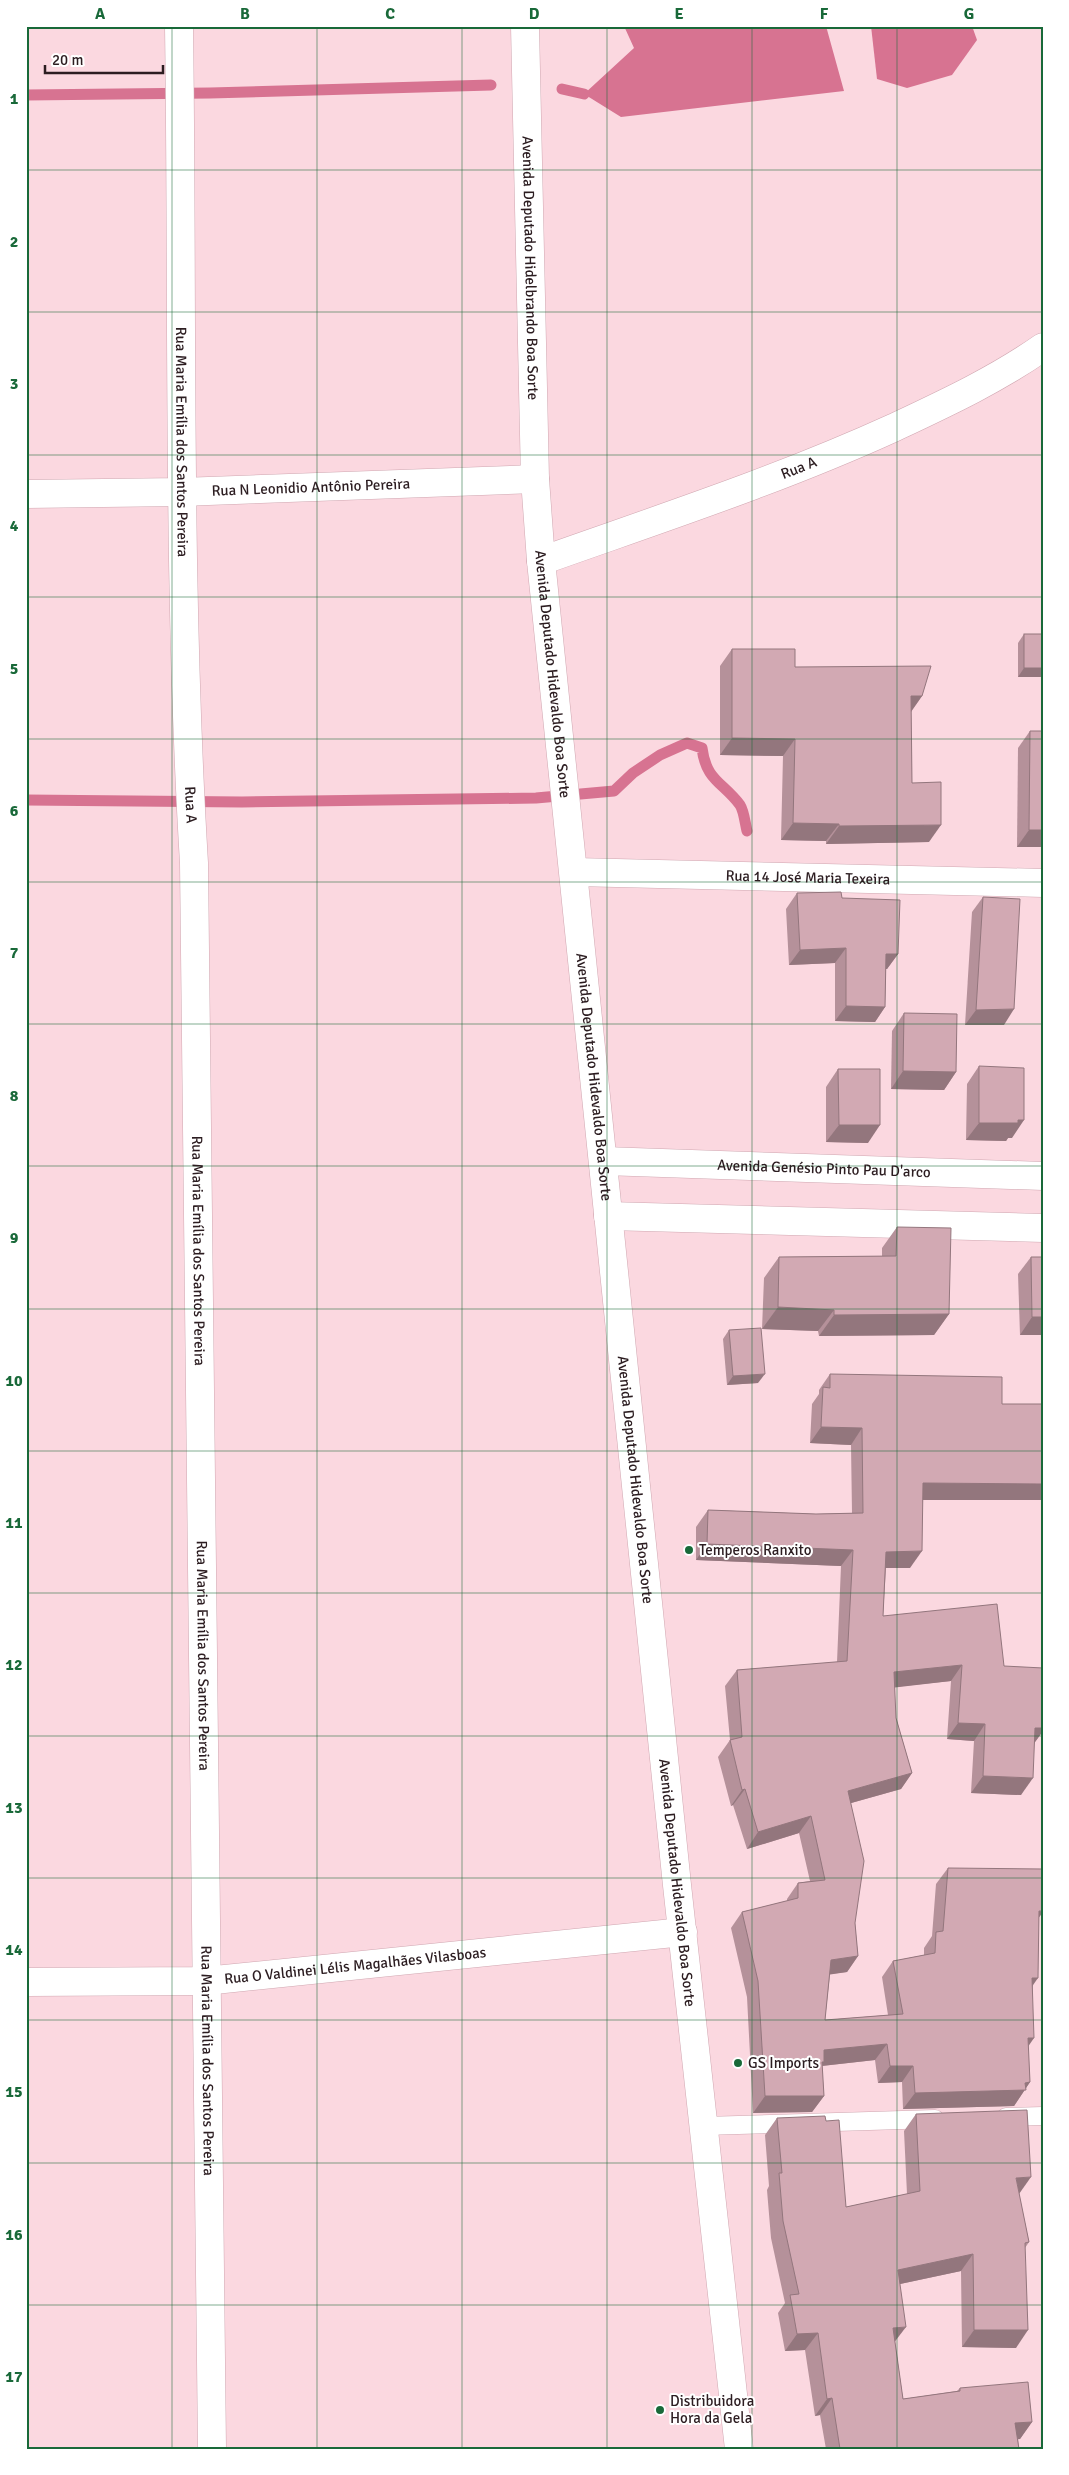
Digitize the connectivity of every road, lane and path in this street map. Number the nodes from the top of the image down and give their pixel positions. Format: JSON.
{"nodes":[{"id":1,"x":178,"y":26,"type":"edge"},
{"id":2,"x":525,"y":26,"type":"edge"},
{"id":3,"x":1043,"y":347,"type":"edge"},
{"id":4,"x":535,"y":479,"type":"junction"},
{"id":5,"x":181,"y":492,"type":"junction"},
{"id":6,"x":26,"y":494,"type":"edge"},
{"id":7,"x":538,"y":511,"type":"joint"},
{"id":8,"x":541,"y":561,"type":"junction"},
{"id":9,"x":187,"y":745,"type":"joint"},
{"id":10,"x":194,"y":863,"type":"joint"},
{"id":11,"x":574,"y":872,"type":"junction"},
{"id":12,"x":1043,"y":883,"type":"edge"},
{"id":13,"x":604,"y":1162,"type":"junction"},
{"id":14,"x":1043,"y":1176,"type":"edge"},
{"id":15,"x":608,"y":1216,"type":"junction"},
{"id":16,"x":1043,"y":1228,"type":"edge"},
{"id":17,"x":683,"y":1932,"type":"junction"},
{"id":18,"x":205,"y":1981,"type":"junction"},
{"id":19,"x":26,"y":1982,"type":"edge"},
{"id":20,"x":1043,"y":2116,"type":"edge"},
{"id":21,"x":993,"y":2118,"type":"edge"},
{"id":22,"x":953,"y":2119,"type":"edge"},
{"id":23,"x":704,"y":2126,"type":"junction"},
{"id":24,"x":212,"y":2449,"type":"edge"},
{"id":25,"x":739,"y":2449,"type":"edge"}],
"edges":[{"from":1,"to":5,"type":"street","name":"Rua Maria Emília dos Santos Pereira"},
{"from":2,"to":4,"type":"street","name":"Avenida Deputado Hidelbrando Boa Sorte"},
{"from":3,"to":8,"type":"street","name":"Rua A"},
{"from":4,"to":5,"type":"street","name":"Rua N Leonidio Antônio Pereira"},
{"from":4,"to":7,"type":"street","name":"Avenida Deputado Hidelbrando Boa Sorte"},
{"from":5,"to":6,"type":"street","name":"Rua N Leonidio Antônio Pereira"},
{"from":5,"to":9,"type":"street","name":"Rua Maria Emília dos Santos Pereira"},
{"from":7,"to":8,"type":"street","name":"Avenida Deputado Hidevaldo Boa Sorte"},
{"from":8,"to":11,"type":"street","name":"Avenida Deputado Hidevaldo Boa Sorte"},
{"from":9,"to":10,"type":"street","name":"Rua A"},
{"from":10,"to":18,"type":"street","name":"Rua Maria Emília dos Santos Pereira"},
{"from":11,"to":12,"type":"street","name":"Rua 14 José Maria Texeira"},
{"from":11,"to":13,"type":"street","name":"Avenida Deputado Hidevaldo Boa Sorte"},
{"from":13,"to":14,"type":"street","name":"Avenida Genésio Pinto Pau D'arco"},
{"from":13,"to":15,"type":"street","name":"Avenida Deputado Hidevaldo Boa Sorte"},
{"from":15,"to":16,"type":"street"},
{"from":15,"to":17,"type":"street","name":"Avenida Deputado Hidevaldo Boa Sorte"},
{"from":17,"to":18,"type":"street","name":"Rua O Valdinei Lélis Magalhães Vilasboas"},
{"from":17,"to":23,"type":"street","name":"Avenida Deputado Hidevaldo Boa Sorte"},
{"from":18,"to":19,"type":"street","name":"Rua O Valdinei Lélis Magalhães Vilasboas"},
{"from":18,"to":24,"type":"street","name":"Rua Maria Emília dos Santos Pereira"},
{"from":20,"to":21,"type":"lane"},
{"from":22,"to":23,"type":"lane"},
{"from":23,"to":25,"type":"street","name":"Avenida Deputado Hidevaldo Boa Sorte"}]}
